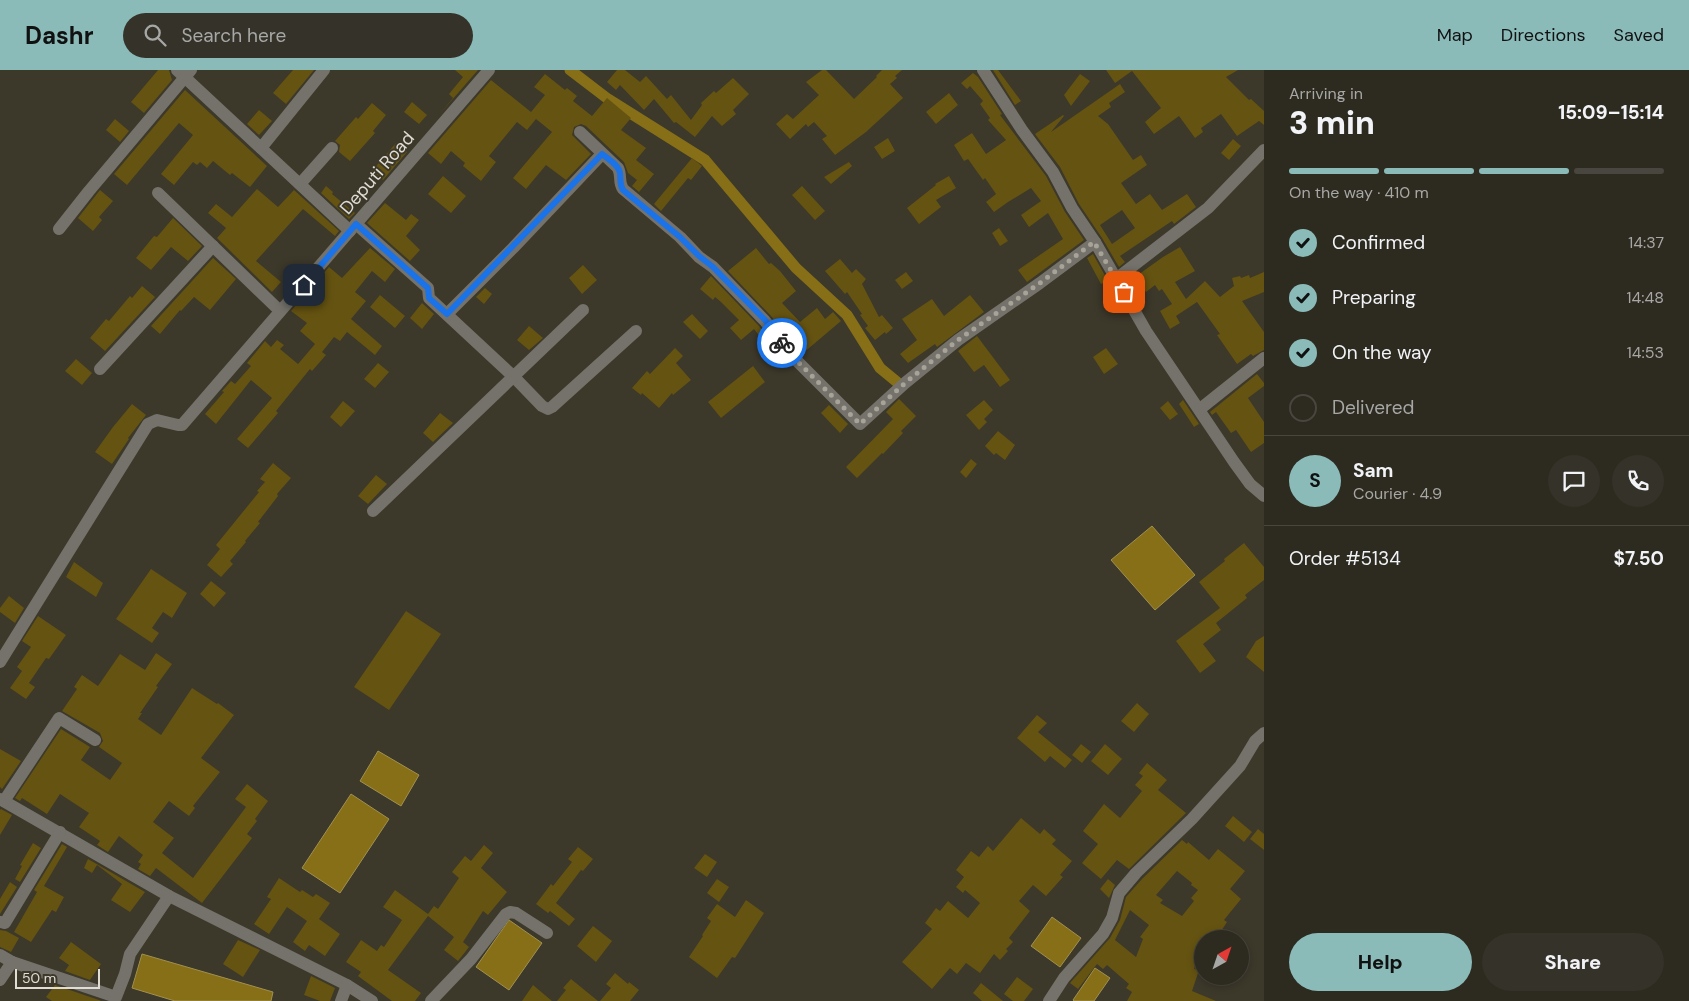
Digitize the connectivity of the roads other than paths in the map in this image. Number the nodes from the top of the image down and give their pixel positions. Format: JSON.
{"nodes":[{"id":1,"x":324,"y":70,"type":"edge"},
{"id":2,"x":489,"y":70,"type":"edge"},
{"id":3,"x":983,"y":70,"type":"edge"},
{"id":4,"x":184,"y":73,"type":"edge"},
{"id":5,"x":580,"y":132,"type":"dead end"},
{"id":6,"x":260,"y":148,"type":"junction"},
{"id":7,"x":332,"y":148,"type":"dead end"},
{"id":8,"x":1264,"y":150,"type":"edge"},
{"id":9,"x":602,"y":154,"type":"junction"},
{"id":10,"x":300,"y":184,"type":"junction"},
{"id":11,"x":158,"y":193,"type":"dead end"},
{"id":12,"x":353,"y":227,"type":"junction"},
{"id":13,"x":59,"y":229,"type":"dead end"},
{"id":14,"x":1094,"y":242,"type":"junction"},
{"id":15,"x":213,"y":246,"type":"junction"},
{"id":16,"x":1116,"y":279,"type":"junction"},
{"id":17,"x":583,"y":310,"type":"dead end"},
{"id":18,"x":280,"y":311,"type":"junction"},
{"id":19,"x":447,"y":314,"type":"junction"},
{"id":20,"x":636,"y":331,"type":"dead end"},
{"id":21,"x":1264,"y":358,"type":"edge"},
{"id":22,"x":100,"y":369,"type":"dead end"},
{"id":23,"x":514,"y":377,"type":"junction"},
{"id":24,"x":1200,"y":409,"type":"junction"},
{"id":25,"x":1264,"y":496,"type":"edge"},
{"id":26,"x":373,"y":511,"type":"dead end"},
{"id":27,"x":0,"y":662,"type":"edge"},
{"id":28,"x":1264,"y":733,"type":"edge"},
{"id":29,"x":95,"y":740,"type":"dead end"},
{"id":30,"x":2,"y":800,"type":"edge"},
{"id":31,"x":60,"y":832,"type":"junction"},
{"id":32,"x":169,"y":896,"type":"junction"},
{"id":33,"x":0,"y":922,"type":"edge"},
{"id":34,"x":547,"y":933,"type":"dead end"},
{"id":35,"x":0,"y":955,"type":"edge"},
{"id":36,"x":12,"y":962,"type":"junction"},
{"id":37,"x":0,"y":980,"type":"edge"},
{"id":38,"x":347,"y":984,"type":"junction"},
{"id":39,"x":114,"y":999,"type":"edge"},
{"id":40,"x":341,"y":1001,"type":"edge"},
{"id":41,"x":372,"y":1001,"type":"edge"},
{"id":42,"x":431,"y":1001,"type":"edge"},
{"id":43,"x":1049,"y":1001,"type":"edge"}],
"edges":[{"from":1,"to":6,"type":"street"},
{"from":2,"to":12,"type":"street","name":"Deputi Road"},
{"from":3,"to":14,"type":"street"},
{"from":4,"to":6,"type":"street"},
{"from":4,"to":13,"type":"street"},
{"from":5,"to":9,"type":"street"},
{"from":6,"to":10,"type":"street"},
{"from":7,"to":10,"type":"street"},
{"from":8,"to":16,"type":"street"},
{"from":9,"to":14,"type":"street"},
{"from":9,"to":19,"type":"street"},
{"from":10,"to":12,"type":"street"},
{"from":11,"to":15,"type":"street"},
{"from":12,"to":18,"type":"street","name":"Deputi Road"},
{"from":12,"to":19,"type":"street"},
{"from":14,"to":16,"type":"street"},
{"from":15,"to":18,"type":"street"},
{"from":15,"to":22,"type":"street"},
{"from":16,"to":24,"type":"street"},
{"from":17,"to":23,"type":"street"},
{"from":18,"to":27,"type":"street","name":"Deputi Road"},
{"from":19,"to":23,"type":"street"},
{"from":20,"to":23,"type":"street"},
{"from":21,"to":24,"type":"street"},
{"from":23,"to":26,"type":"street"},
{"from":24,"to":25,"type":"street"},
{"from":28,"to":43,"type":"street"},
{"from":29,"to":30,"type":"street"},
{"from":30,"to":31,"type":"street"},
{"from":31,"to":32,"type":"street"},
{"from":31,"to":33,"type":"street"},
{"from":32,"to":38,"type":"street"},
{"from":32,"to":39,"type":"street"},
{"from":34,"to":42,"type":"street"},
{"from":35,"to":36,"type":"street"},
{"from":36,"to":37,"type":"street"},
{"from":36,"to":39,"type":"street"},
{"from":38,"to":40,"type":"street"},
{"from":38,"to":41,"type":"street"}]}
